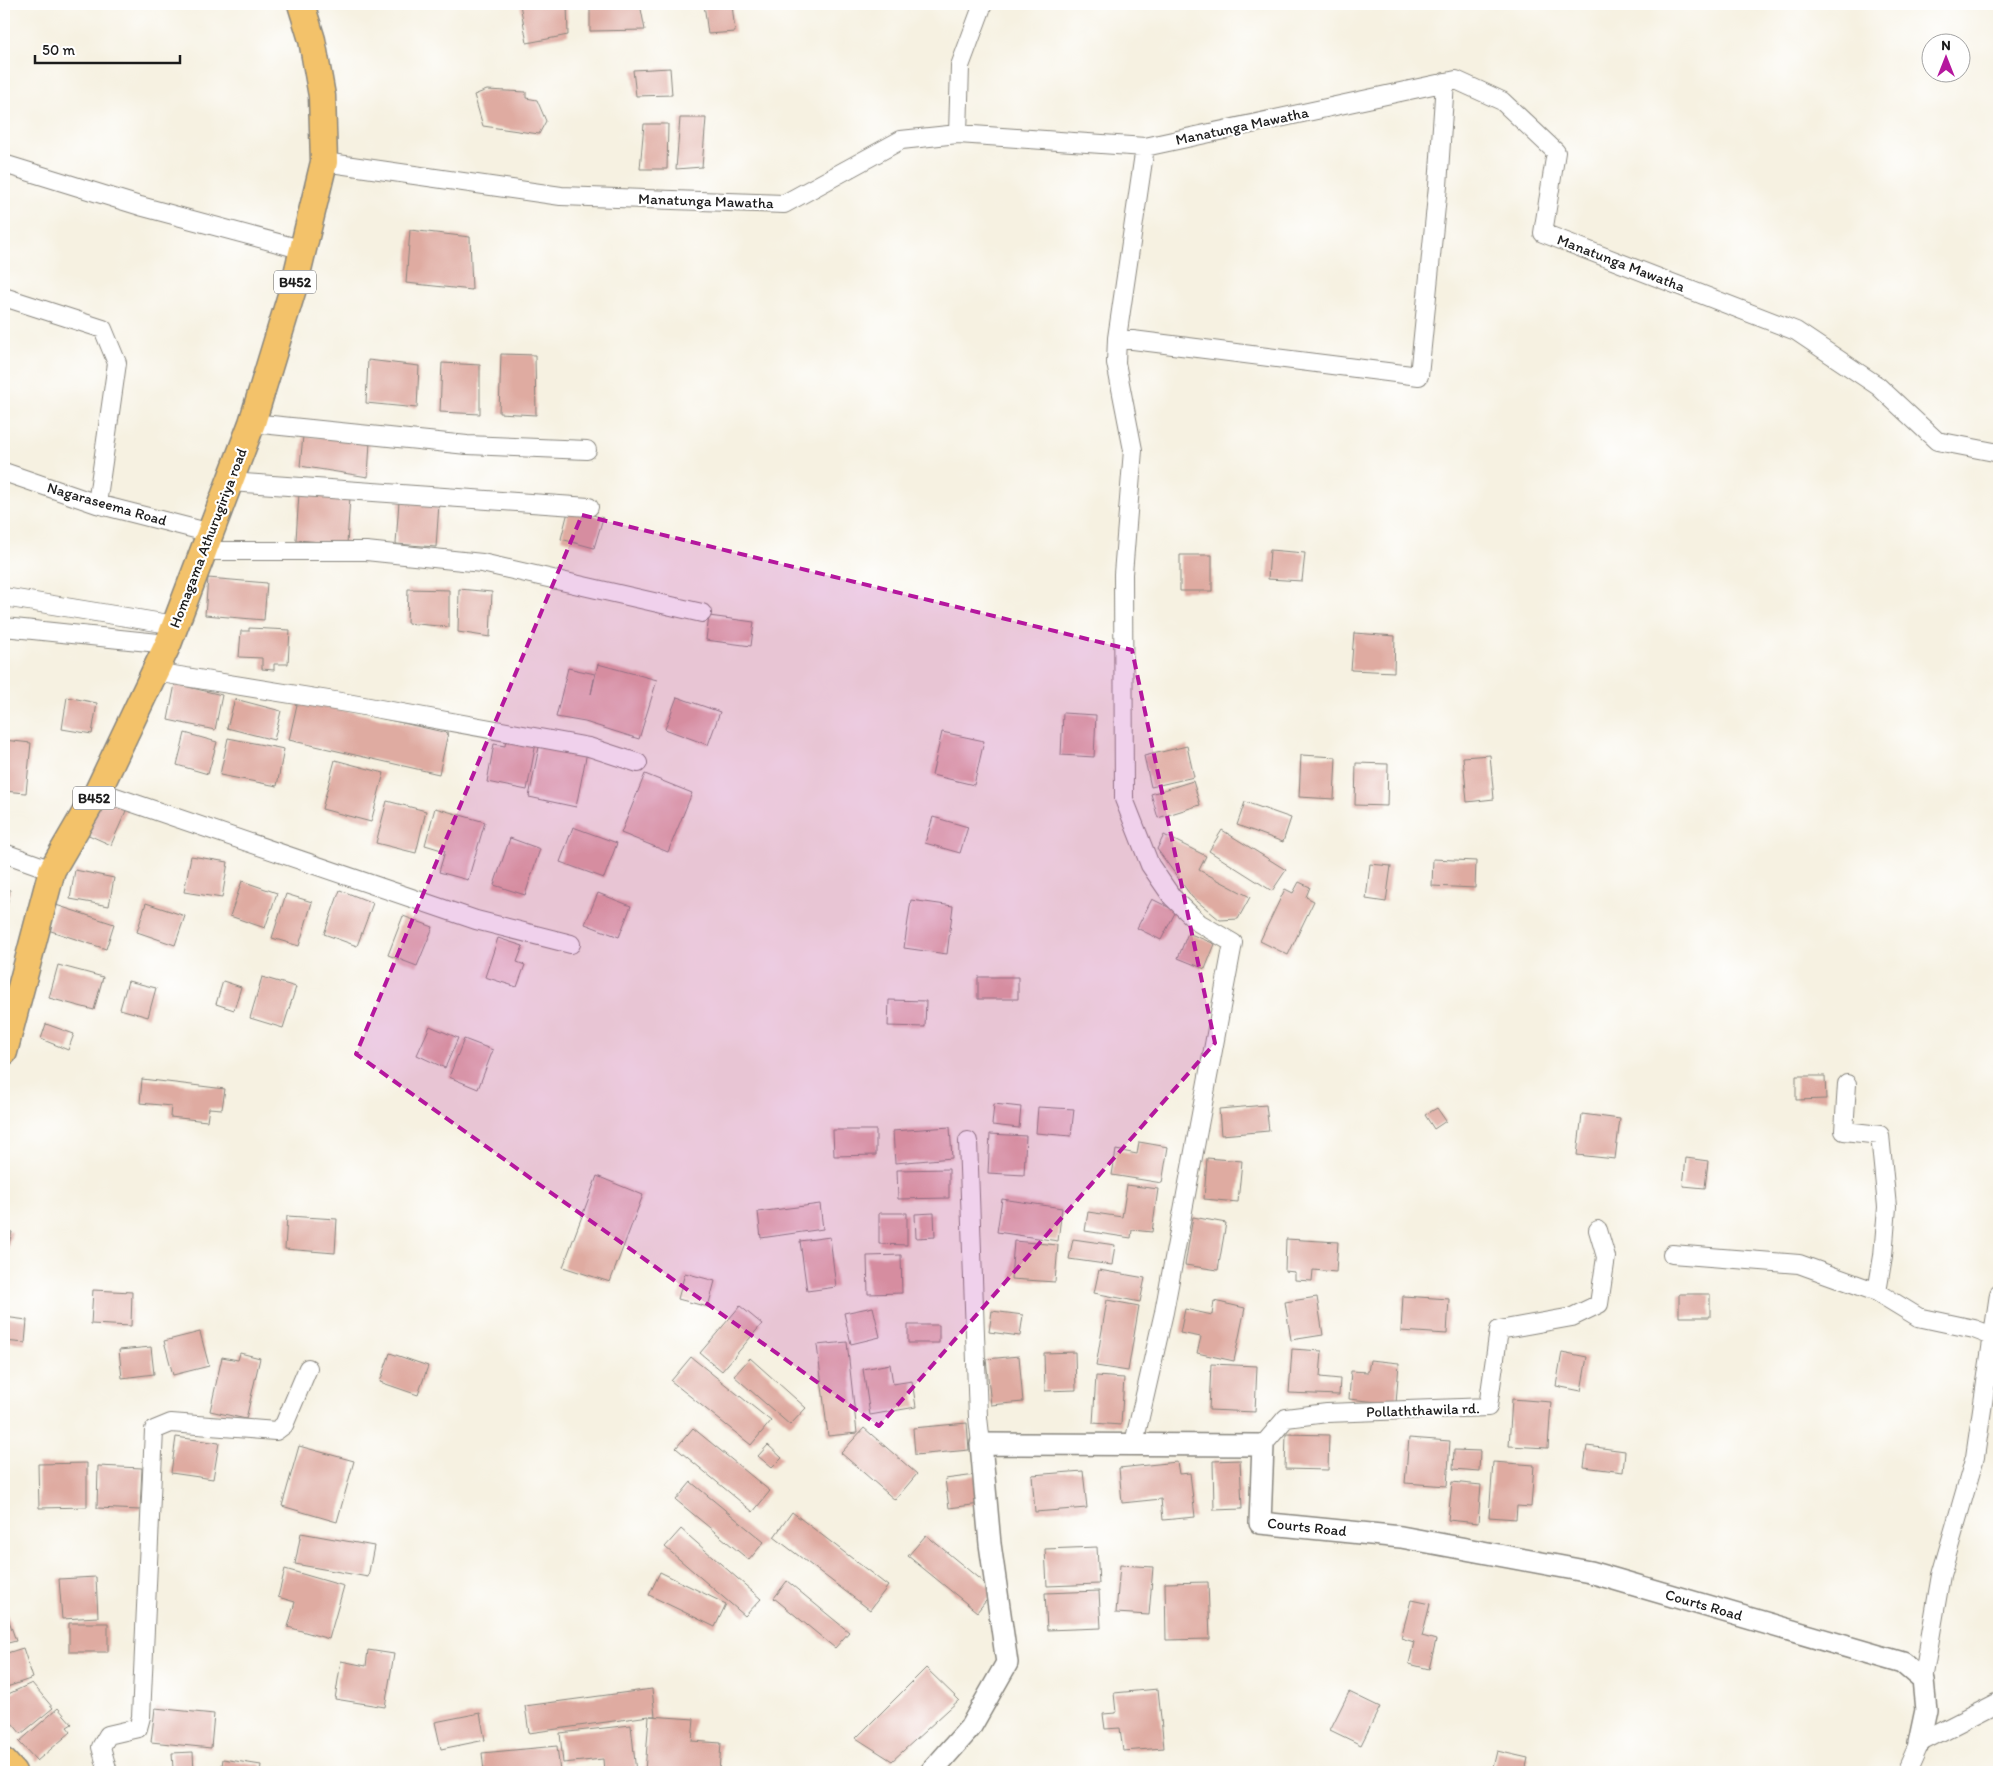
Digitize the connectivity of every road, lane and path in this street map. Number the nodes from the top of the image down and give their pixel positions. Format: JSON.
{"nodes":[{"id":1,"x":301,"y":4,"type":"edge"},
{"id":2,"x":983,"y":4,"type":"edge"},
{"id":3,"x":1445,"y":82,"type":"junction"},
{"id":4,"x":958,"y":134,"type":"junction"},
{"id":5,"x":1145,"y":147,"type":"junction"},
{"id":6,"x":324,"y":162,"type":"junction"},
{"id":7,"x":4,"y":164,"type":"edge"},
{"id":8,"x":304,"y":250,"type":"junction"},
{"id":9,"x":4,"y":298,"type":"edge"},
{"id":10,"x":1117,"y":338,"type":"junction"},
{"id":11,"x":252,"y":423,"type":"junction"},
{"id":12,"x":588,"y":450,"type":"dead end"},
{"id":13,"x":1999,"y":452,"type":"edge"},
{"id":14,"x":4,"y":472,"type":"edge"},
{"id":15,"x":230,"y":482,"type":"junction"},
{"id":16,"x":97,"y":504,"type":"junction"},
{"id":17,"x":589,"y":508,"type":"dead end"},
{"id":18,"x":207,"y":542,"type":"junction"},
{"id":19,"x":4,"y":597,"type":"edge"},
{"id":20,"x":702,"y":613,"type":"dead end"},
{"id":21,"x":4,"y":627,"type":"edge"},
{"id":22,"x":171,"y":635,"type":"junction"},
{"id":23,"x":155,"y":672,"type":"junction"},
{"id":24,"x":638,"y":763,"type":"dead end"},
{"id":25,"x":98,"y":791,"type":"junction"},
{"id":26,"x":4,"y":853,"type":"edge"},
{"id":27,"x":52,"y":870,"type":"junction"},
{"id":28,"x":571,"y":944,"type":"dead end"},
{"id":29,"x":4,"y":1052,"type":"edge"},
{"id":30,"x":1847,"y":1084,"type":"dead end"},
{"id":31,"x":968,"y":1141,"type":"dead end"},
{"id":32,"x":1598,"y":1230,"type":"dead end"},
{"id":33,"x":1672,"y":1254,"type":"dead end"},
{"id":34,"x":1877,"y":1292,"type":"junction"},
{"id":35,"x":1999,"y":1294,"type":"edge"},
{"id":36,"x":1992,"y":1336,"type":"junction"},
{"id":37,"x":308,"y":1368,"type":"dead end"},
{"id":38,"x":1134,"y":1443,"type":"junction"},
{"id":39,"x":981,"y":1444,"type":"junction"},
{"id":40,"x":1263,"y":1445,"type":"junction"},
{"id":41,"x":1923,"y":1680,"type":"junction"},
{"id":42,"x":1999,"y":1702,"type":"edge"},
{"id":43,"x":1919,"y":1742,"type":"junction"},
{"id":44,"x":4,"y":1762,"type":"edge"},
{"id":45,"x":13,"y":1772,"type":"edge"},
{"id":46,"x":108,"y":1772,"type":"edge"},
{"id":47,"x":931,"y":1772,"type":"edge"},
{"id":48,"x":1906,"y":1772,"type":"edge"}],
"edges":[{"from":1,"to":6,"type":"main road","name":"Homagama Athurugiriya road","number":"B452"},
{"from":2,"to":4,"type":"street"},
{"from":3,"to":5,"type":"street","name":"Manatunga Mawatha"},
{"from":3,"to":10,"type":"street"},
{"from":3,"to":13,"type":"street","name":"Manatunga Mawatha"},
{"from":4,"to":5,"type":"street","name":"Manatunga Mawatha"},
{"from":4,"to":6,"type":"street","name":"Manatunga Mawatha"},
{"from":5,"to":10,"type":"street"},
{"from":6,"to":8,"type":"main road","name":"Homagama Athurugiriya road","number":"B452"},
{"from":7,"to":8,"type":"street"},
{"from":8,"to":11,"type":"main road","name":"Homagama Athurugiriya road","number":"B452"},
{"from":9,"to":16,"type":"street"},
{"from":10,"to":38,"type":"street"},
{"from":11,"to":12,"type":"street"},
{"from":11,"to":15,"type":"main road","name":"Homagama Athurugiriya road","number":"B452"},
{"from":14,"to":16,"type":"street","name":"Nagaraseema Road"},
{"from":15,"to":17,"type":"street"},
{"from":15,"to":18,"type":"main road","name":"Homagama Athurugiriya road","number":"B452"},
{"from":16,"to":18,"type":"street","name":"Nagaraseema Road"},
{"from":18,"to":20,"type":"street","name":"Nagaraseema Road"},
{"from":18,"to":22,"type":"main road","name":"Homagama Athurugiriya road","number":"B452"},
{"from":19,"to":22,"type":"street"},
{"from":21,"to":22,"type":"street"},
{"from":22,"to":23,"type":"main road","name":"Homagama Athurugiriya road","number":"B452"},
{"from":23,"to":24,"type":"street"},
{"from":23,"to":25,"type":"main road","name":"Homagama Athurugiriya road","number":"B452"},
{"from":25,"to":27,"type":"main road","name":"Homagama Athurugiriya road","number":"B452"},
{"from":25,"to":28,"type":"street"},
{"from":26,"to":27,"type":"street"},
{"from":27,"to":29,"type":"main road","name":"Homagama Athurugiriya road","number":"B452"},
{"from":30,"to":34,"type":"street"},
{"from":31,"to":39,"type":"street"},
{"from":32,"to":40,"type":"street","name":"Pollaththawila rd."},
{"from":33,"to":34,"type":"street"},
{"from":34,"to":36,"type":"street"},
{"from":35,"to":36,"type":"street"},
{"from":36,"to":41,"type":"street"},
{"from":37,"to":46,"type":"street"},
{"from":38,"to":39,"type":"street"},
{"from":38,"to":40,"type":"street"},
{"from":39,"to":47,"type":"street"},
{"from":40,"to":41,"type":"street","name":"Courts Road"},
{"from":41,"to":43,"type":"street"},
{"from":42,"to":43,"type":"street"},
{"from":43,"to":48,"type":"street"},
{"from":44,"to":45,"type":"main road"}]}
